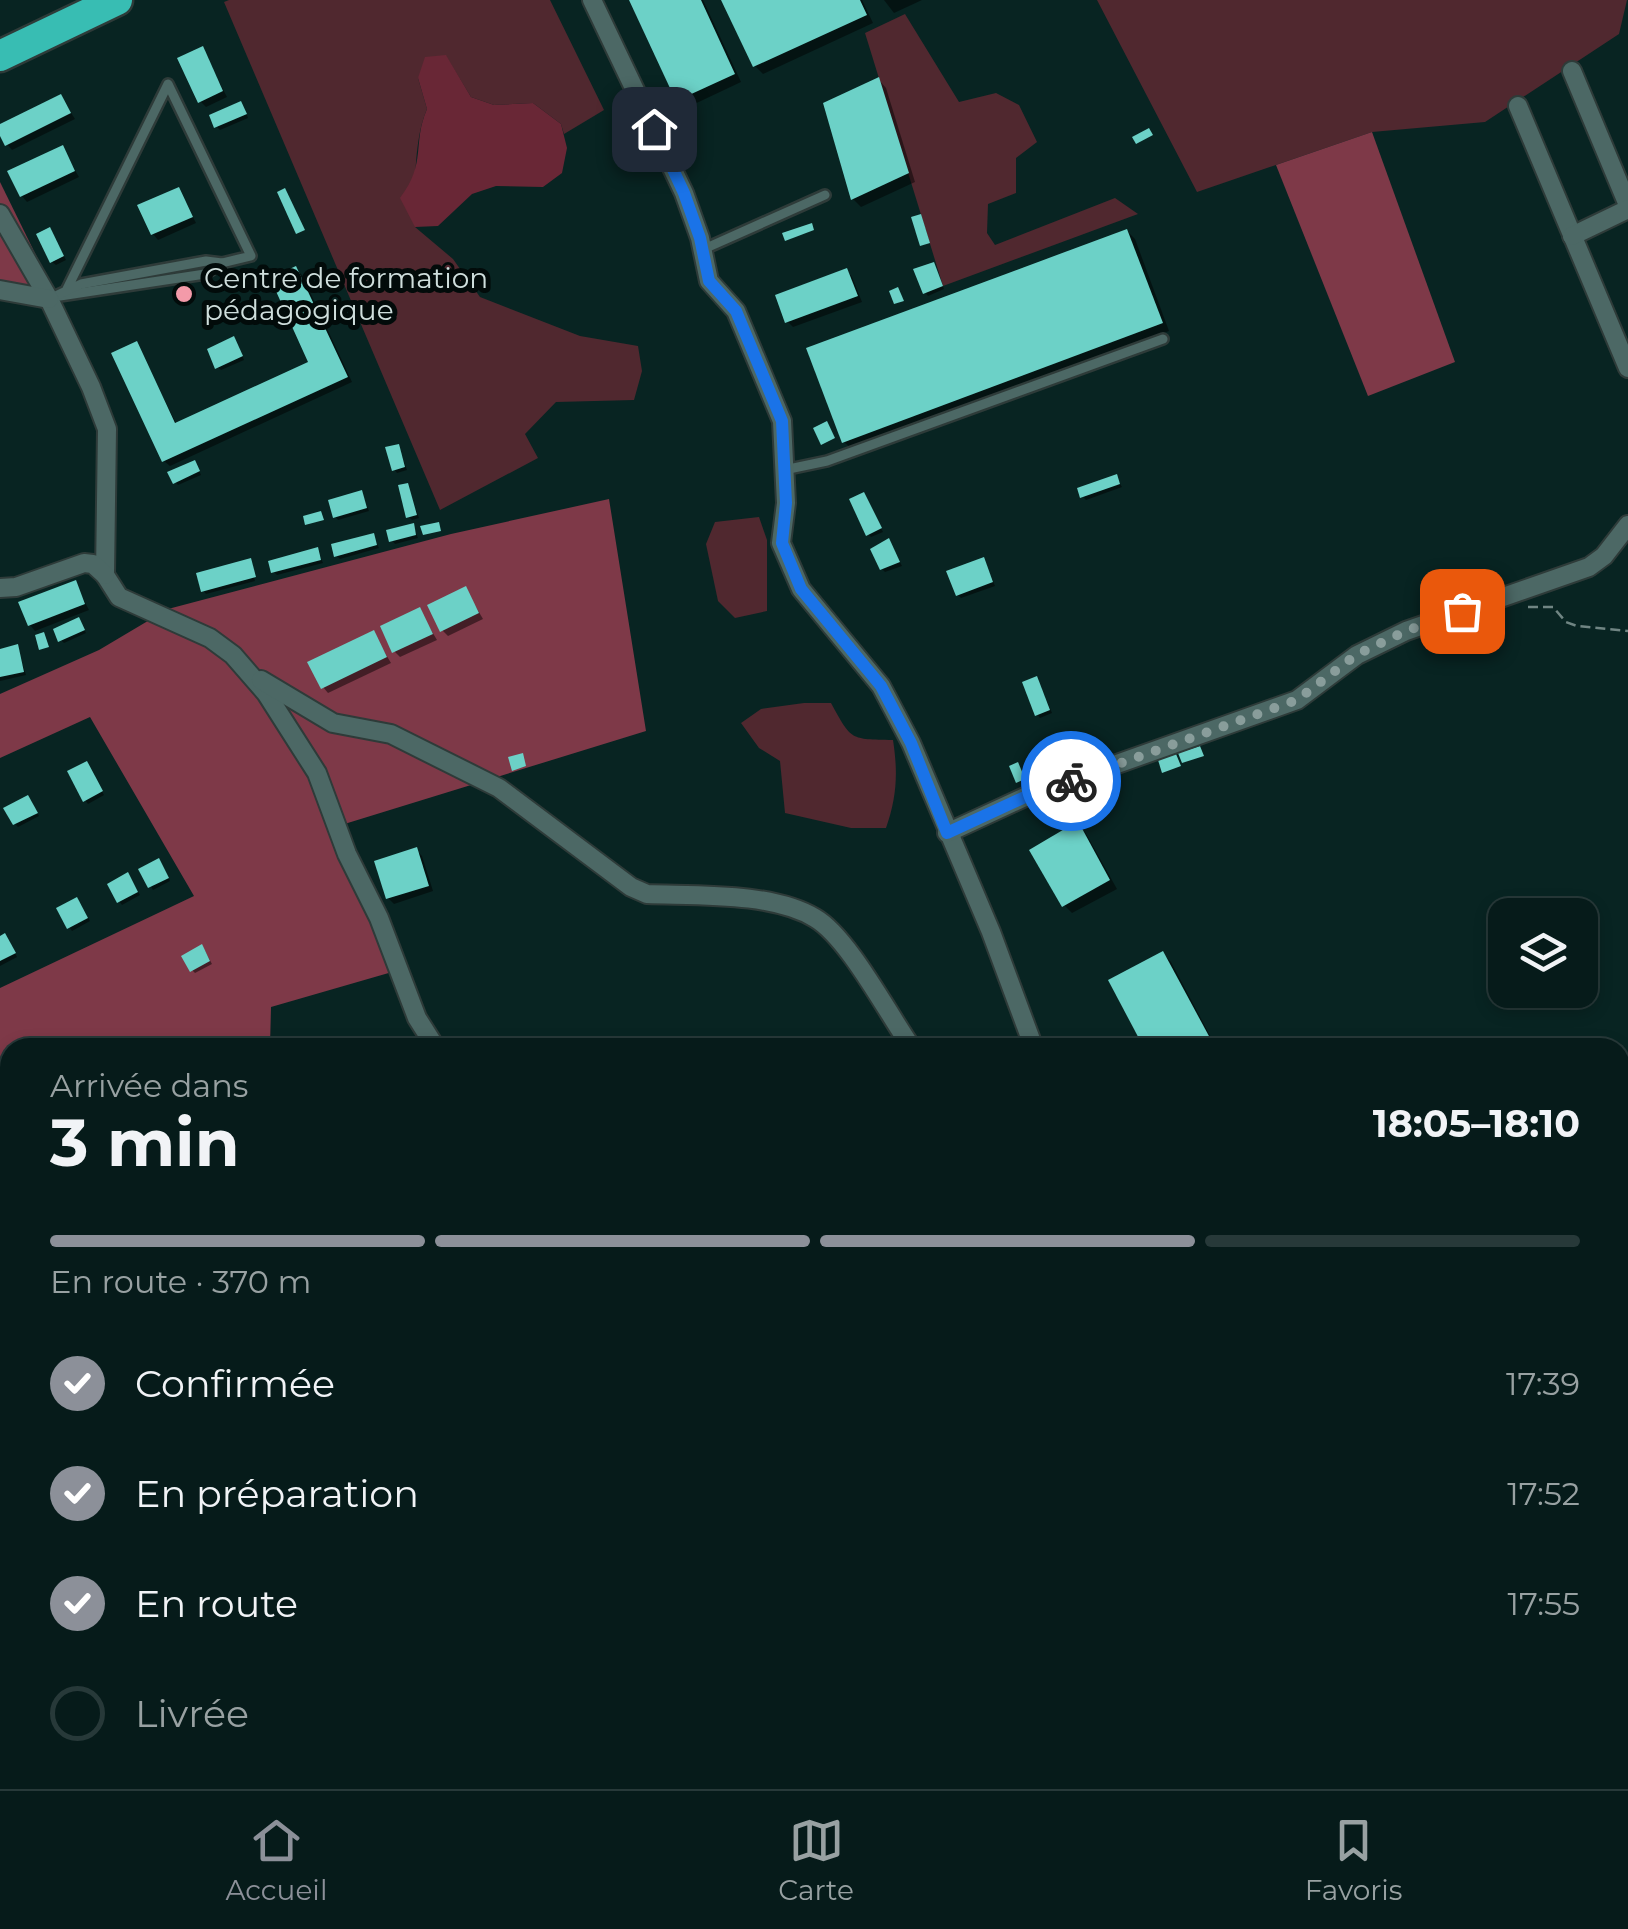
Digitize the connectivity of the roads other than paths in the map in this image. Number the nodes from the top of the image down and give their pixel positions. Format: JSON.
{"nodes":[{"id":1,"x":69,"y":0,"type":"edge"},
{"id":2,"x":117,"y":0,"type":"edge"},
{"id":3,"x":592,"y":0,"type":"edge"},
{"id":4,"x":0,"y":33,"type":"edge"},
{"id":5,"x":0,"y":56,"type":"edge"},
{"id":6,"x":1572,"y":71,"type":"dead end"},
{"id":7,"x":1518,"y":106,"type":"dead end"},
{"id":8,"x":825,"y":196,"type":"dead end"},
{"id":9,"x":1628,"y":207,"type":"edge"},
{"id":10,"x":0,"y":214,"type":"edge"},
{"id":11,"x":1572,"y":236,"type":"junction"},
{"id":12,"x":702,"y":249,"type":"junction"},
{"id":13,"x":0,"y":290,"type":"edge"},
{"id":14,"x":57,"y":295,"type":"junction"},
{"id":15,"x":1162,"y":339,"type":"dead end"},
{"id":16,"x":1628,"y":368,"type":"edge"},
{"id":17,"x":784,"y":470,"type":"junction"},
{"id":18,"x":1628,"y":525,"type":"edge"},
{"id":19,"x":105,"y":575,"type":"junction"},
{"id":20,"x":0,"y":588,"type":"edge"},
{"id":21,"x":247,"y":672,"type":"junction"},
{"id":22,"x":947,"y":833,"type":"junction"},
{"id":23,"x":430,"y":1038,"type":"edge"},
{"id":24,"x":905,"y":1038,"type":"edge"},
{"id":25,"x":1030,"y":1038,"type":"edge"}],
"edges":[{"from":1,"to":4,"type":"highway"},
{"from":2,"to":5,"type":"highway"},
{"from":3,"to":12,"type":"street"},
{"from":6,"to":9,"type":"street"},
{"from":7,"to":11,"type":"street"},
{"from":8,"to":12,"type":"lane"},
{"from":9,"to":11,"type":"street"},
{"from":10,"to":14,"type":"street"},
{"from":11,"to":16,"type":"street"},
{"from":12,"to":17,"type":"street"},
{"from":13,"to":14,"type":"street"},
{"from":14,"to":14,"type":"lane"},
{"from":14,"to":19,"type":"street"},
{"from":15,"to":17,"type":"lane"},
{"from":17,"to":22,"type":"street"},
{"from":18,"to":22,"type":"street"},
{"from":19,"to":20,"type":"street"},
{"from":19,"to":21,"type":"street"},
{"from":21,"to":23,"type":"street"},
{"from":21,"to":24,"type":"street"},
{"from":22,"to":25,"type":"street"}]}
